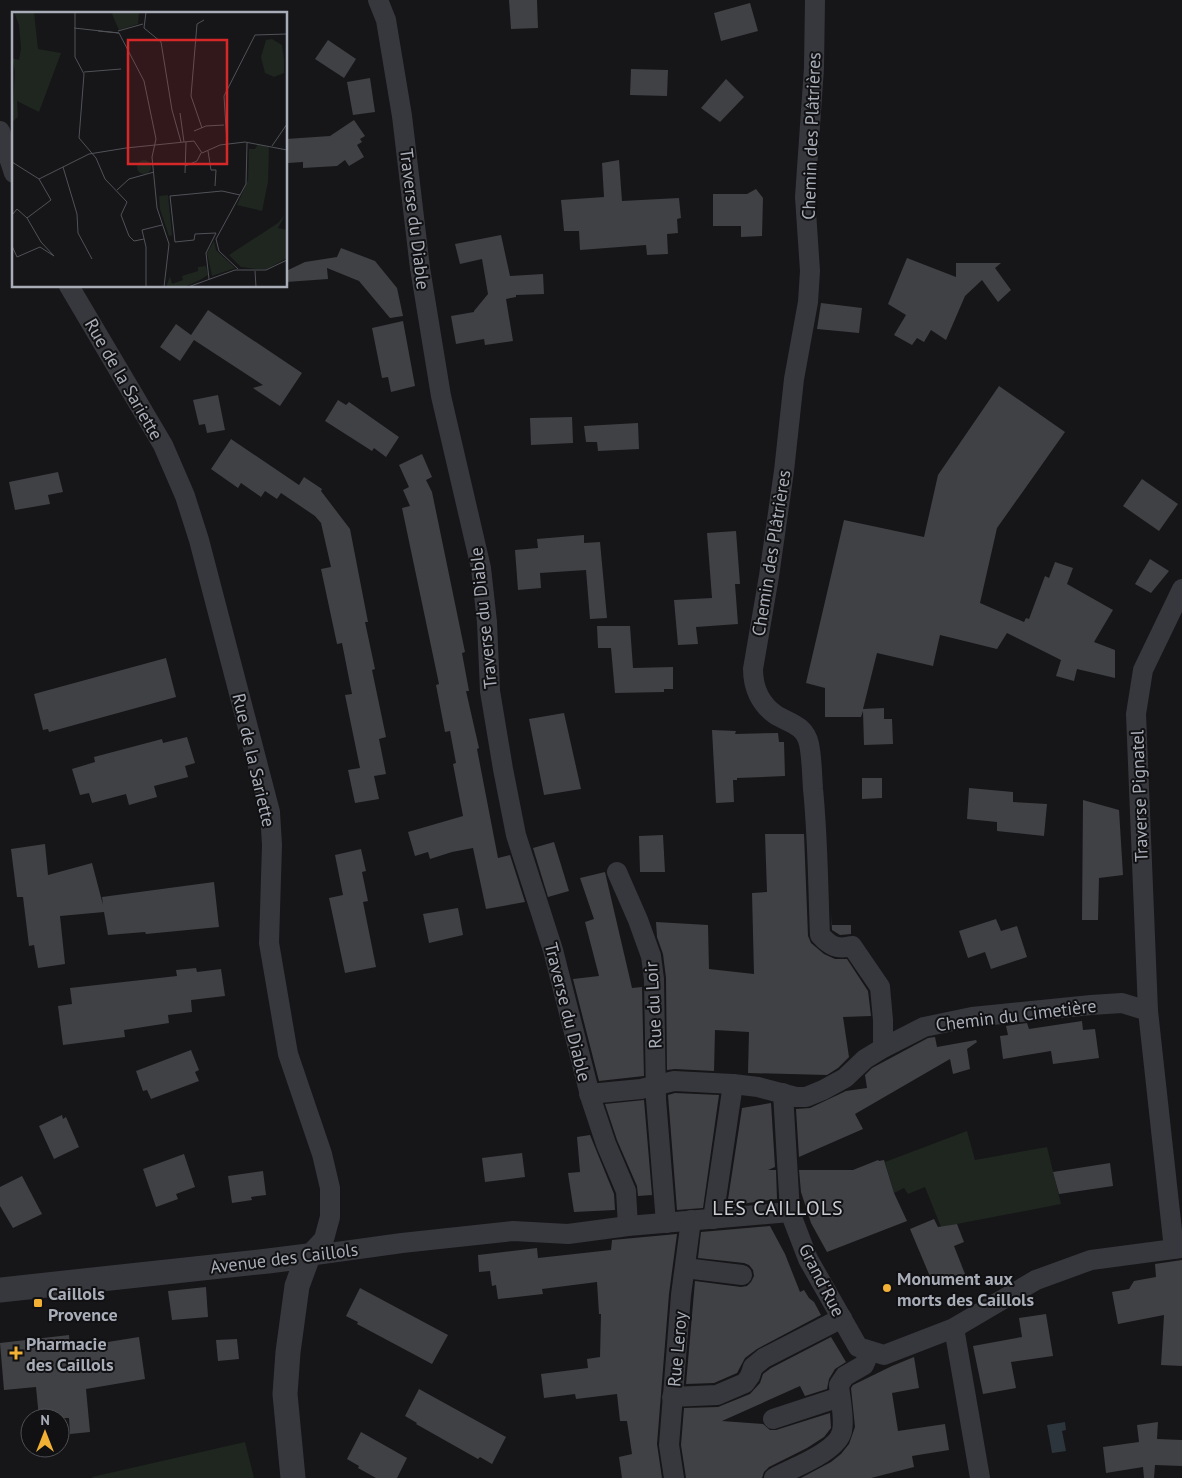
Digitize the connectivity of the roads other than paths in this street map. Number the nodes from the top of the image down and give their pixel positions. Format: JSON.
{"nodes":[{"id":1,"x":378,"y":0,"type":"edge"},
{"id":2,"x":815,"y":0,"type":"edge"},
{"id":3,"x":0,"y":131,"type":"edge"},
{"id":4,"x":12,"y":167,"type":"edge"},
{"id":5,"x":70,"y":288,"type":"edge"},
{"id":6,"x":1182,"y":589,"type":"edge"},
{"id":7,"x":617,"y":872,"type":"dead end"},
{"id":8,"x":1148,"y":1011,"type":"junction"},
{"id":9,"x":883,"y":1048,"type":"junction"},
{"id":10,"x":733,"y":1084,"type":"junction"},
{"id":11,"x":656,"y":1085,"type":"junction"},
{"id":12,"x":783,"y":1093,"type":"junction"},
{"id":13,"x":589,"y":1094,"type":"junction"},
{"id":14,"x":790,"y":1212,"type":"junction"},
{"id":15,"x":713,"y":1219,"type":"junction"},
{"id":16,"x":691,"y":1220,"type":"junction"},
{"id":17,"x":666,"y":1223,"type":"junction"},
{"id":18,"x":628,"y":1226,"type":"junction"},
{"id":19,"x":1178,"y":1248,"type":"edge"},
{"id":20,"x":308,"y":1256,"type":"junction"},
{"id":21,"x":685,"y":1268,"type":"junction"},
{"id":22,"x":742,"y":1275,"type":"dead end"},
{"id":23,"x":0,"y":1290,"type":"edge"},
{"id":24,"x":842,"y":1318,"type":"junction"},
{"id":25,"x":954,"y":1328,"type":"junction"},
{"id":26,"x":870,"y":1351,"type":"junction"},
{"id":27,"x":672,"y":1397,"type":"junction"},
{"id":28,"x":840,"y":1397,"type":"junction"},
{"id":29,"x":773,"y":1419,"type":"dead end"},
{"id":30,"x":293,"y":1478,"type":"edge"},
{"id":31,"x":674,"y":1478,"type":"edge"},
{"id":32,"x":774,"y":1478,"type":"edge"},
{"id":33,"x":980,"y":1478,"type":"edge"}],
"edges":[{"from":1,"to":13,"type":"street","name":"Traverse du Diable"},
{"from":2,"to":9,"type":"street","name":"Chemin des Plâtrières"},
{"from":3,"to":4,"type":"street"},
{"from":5,"to":20,"type":"street","name":"Rue de la Sariette"},
{"from":6,"to":8,"type":"street","name":"Traverse Pignatel"},
{"from":7,"to":11,"type":"street","name":"Rue du Loir"},
{"from":8,"to":9,"type":"street","name":"Chemin du Cimetière"},
{"from":8,"to":19,"type":"street","name":"Traverse Pignatel"},
{"from":9,"to":12,"type":"street","name":"Chemin du Cimetière"},
{"from":10,"to":11,"type":"street","name":"Chemin du Cimetière"},
{"from":10,"to":12,"type":"street","name":"Chemin du Cimetière"},
{"from":10,"to":15,"type":"street"},
{"from":11,"to":13,"type":"street","name":"Chemin du Cimetière"},
{"from":11,"to":17,"type":"street","name":"Rue du Loir"},
{"from":12,"to":14,"type":"street","name":"Grand'Rue"},
{"from":13,"to":18,"type":"street","name":"Traverse du Diable"},
{"from":14,"to":15,"type":"street"},
{"from":14,"to":24,"type":"street","name":"Grand'Rue"},
{"from":15,"to":16,"type":"street"},
{"from":16,"to":17,"type":"street"},
{"from":16,"to":21,"type":"street","name":"Rue Leroy"},
{"from":17,"to":18,"type":"street"},
{"from":18,"to":20,"type":"street","name":"Avenue des Caillols"},
{"from":19,"to":25,"type":"street"},
{"from":20,"to":23,"type":"street","name":"Avenue des Caillols"},
{"from":20,"to":30,"type":"street"},
{"from":21,"to":22,"type":"street"},
{"from":21,"to":27,"type":"street","name":"Rue Leroy"},
{"from":24,"to":26,"type":"street","name":"Grand'Rue"},
{"from":24,"to":27,"type":"street"},
{"from":25,"to":26,"type":"street"},
{"from":25,"to":33,"type":"street"},
{"from":26,"to":28,"type":"street"},
{"from":27,"to":31,"type":"street","name":"Rue Leroy"},
{"from":28,"to":29,"type":"street"},
{"from":28,"to":32,"type":"street"}]}
